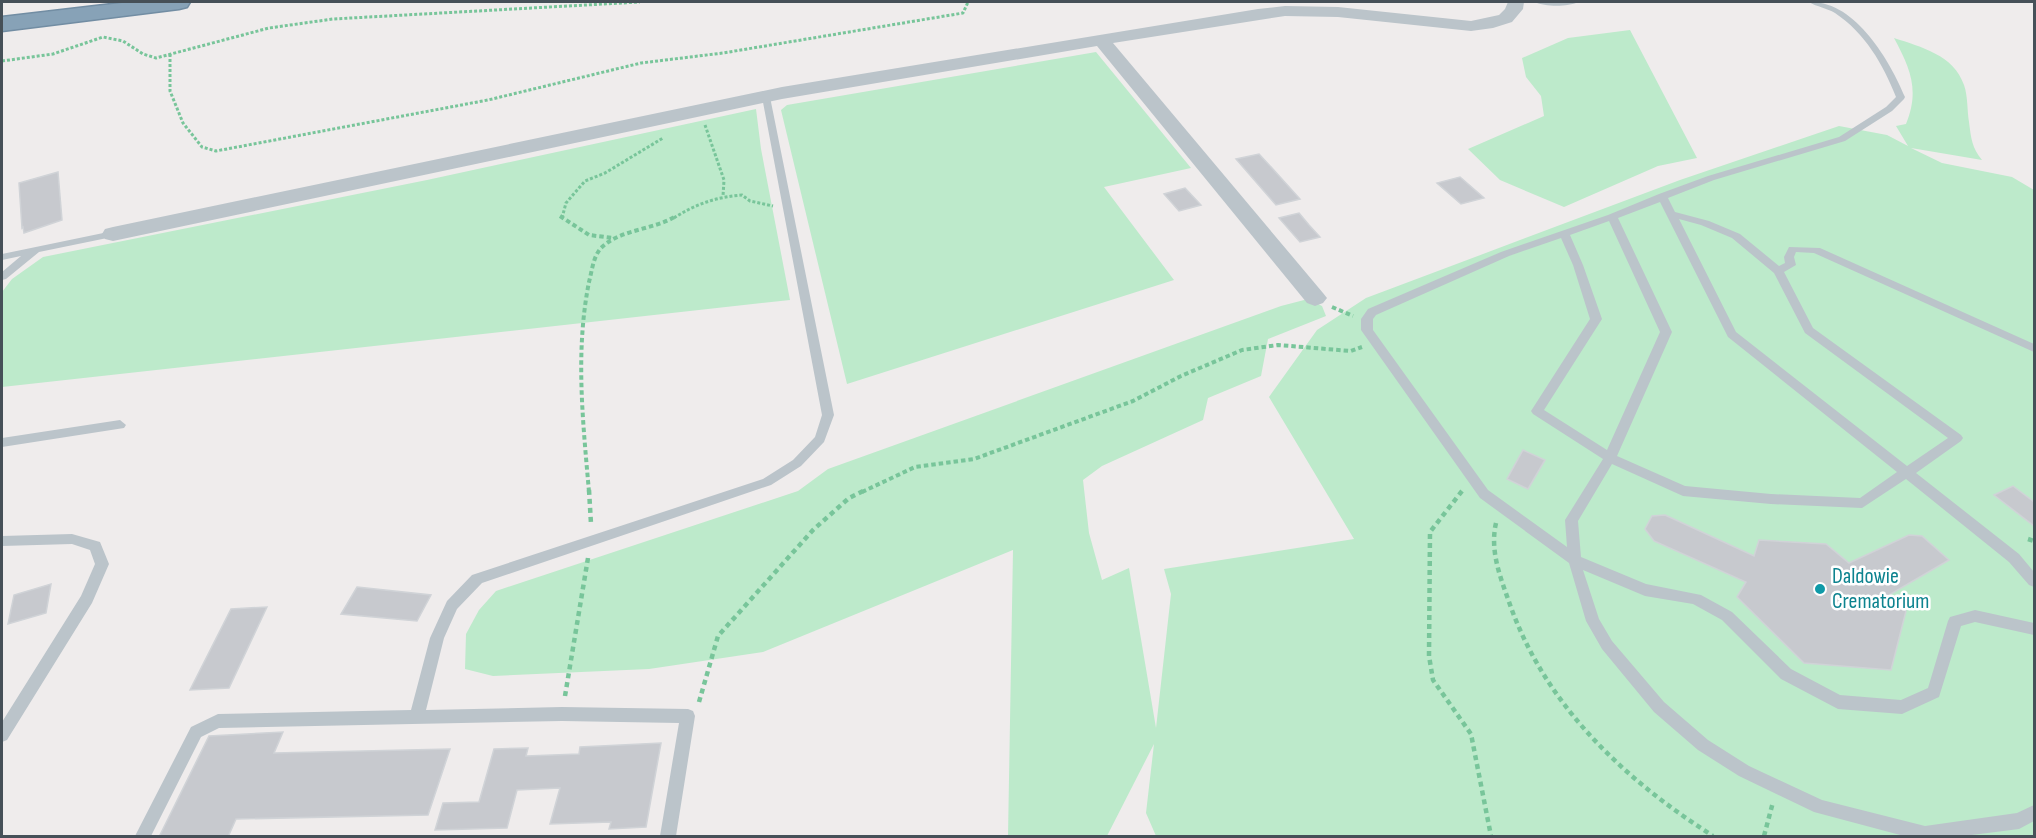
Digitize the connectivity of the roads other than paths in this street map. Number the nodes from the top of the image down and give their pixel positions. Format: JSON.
{"nodes":[{"id":1,"x":92,"y":2,"type":"edge"},
{"id":2,"x":179,"y":2,"type":"edge"},
{"id":3,"x":1516,"y":2,"type":"edge"},
{"id":4,"x":1539,"y":2,"type":"edge"},
{"id":5,"x":1574,"y":2,"type":"edge"},
{"id":6,"x":1813,"y":2,"type":"edge"},
{"id":7,"x":2,"y":14,"type":"edge"},
{"id":8,"x":2,"y":24,"type":"edge"},
{"id":9,"x":1101,"y":40,"type":"junction"},
{"id":10,"x":766,"y":97,"type":"junction"},
{"id":11,"x":1662,"y":196,"type":"junction"},
{"id":12,"x":1671,"y":214,"type":"junction"},
{"id":13,"x":1612,"y":217,"type":"junction"},
{"id":14,"x":113,"y":234,"type":"joint"},
{"id":15,"x":1564,"y":234,"type":"junction"},
{"id":16,"x":36,"y":249,"type":"junction"},
{"id":17,"x":2,"y":257,"type":"edge"},
{"id":18,"x":1778,"y":271,"type":"junction"},
{"id":19,"x":2,"y":277,"type":"edge"},
{"id":20,"x":1316,"y":298,"type":"road end"},
{"id":21,"x":2034,"y":348,"type":"edge"},
{"id":22,"x":120,"y":425,"type":"dead end"},
{"id":23,"x":2,"y":443,"type":"edge"},
{"id":24,"x":1610,"y":458,"type":"junction"},
{"id":25,"x":1906,"y":473,"type":"junction"},
{"id":26,"x":2,"y":541,"type":"edge"},
{"id":27,"x":1575,"y":560,"type":"junction"},
{"id":28,"x":2034,"y":581,"type":"edge"},
{"id":29,"x":2034,"y":629,"type":"edge"},
{"id":30,"x":417,"y":717,"type":"junction"},
{"id":31,"x":2,"y":735,"type":"edge"},
{"id":32,"x":2034,"y":813,"type":"edge"},
{"id":33,"x":143,"y":837,"type":"edge"},
{"id":34,"x":668,"y":837,"type":"edge"}],
"edges":[{"from":1,"to":7,"type":"highway"},
{"from":2,"to":8,"type":"highway"},
{"from":3,"to":9,"type":"street"},
{"from":4,"to":5,"type":"lane"},
{"from":6,"to":11,"type":"lane"},
{"from":9,"to":10,"type":"street"},
{"from":9,"to":20,"type":"street"},
{"from":10,"to":14,"type":"street"},
{"from":10,"to":30,"type":"lane"},
{"from":11,"to":12,"type":"lane"},
{"from":11,"to":13,"type":"lane"},
{"from":12,"to":18,"type":"lane"},
{"from":12,"to":25,"type":"lane"},
{"from":13,"to":15,"type":"lane"},
{"from":13,"to":24,"type":"lane"},
{"from":14,"to":16,"type":"lane"},
{"from":15,"to":24,"type":"lane"},
{"from":15,"to":27,"type":"lane"},
{"from":16,"to":17,"type":"lane"},
{"from":16,"to":19,"type":"lane"},
{"from":18,"to":21,"type":"lane"},
{"from":18,"to":25,"type":"lane"},
{"from":22,"to":23,"type":"lane"},
{"from":24,"to":25,"type":"lane"},
{"from":24,"to":27,"type":"lane"},
{"from":25,"to":28,"type":"lane"},
{"from":26,"to":31,"type":"lane"},
{"from":27,"to":29,"type":"lane"},
{"from":27,"to":32,"type":"lane"},
{"from":30,"to":33,"type":"lane"},
{"from":30,"to":34,"type":"lane"}]}
